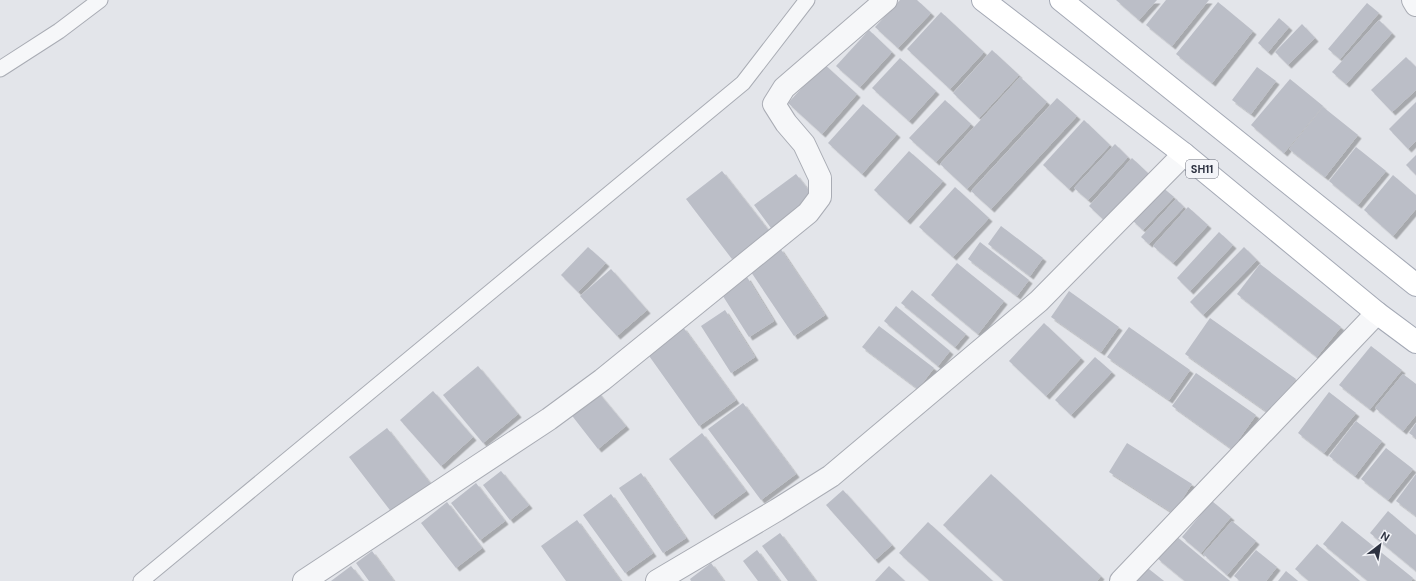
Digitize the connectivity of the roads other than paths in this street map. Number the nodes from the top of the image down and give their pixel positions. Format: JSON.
{"nodes":[{"id":1,"x":100,"y":0,"type":"edge"},
{"id":2,"x":807,"y":0,"type":"edge"},
{"id":3,"x":886,"y":0,"type":"edge"},
{"id":4,"x":983,"y":0,"type":"edge"},
{"id":5,"x":1061,"y":0,"type":"edge"},
{"id":6,"x":1413,"y":0,"type":"edge"},
{"id":7,"x":1416,"y":5,"type":"edge"},
{"id":8,"x":0,"y":69,"type":"edge"},
{"id":9,"x":1184,"y":154,"type":"junction"},
{"id":10,"x":1416,"y":284,"type":"edge"},
{"id":11,"x":1377,"y":313,"type":"junction"},
{"id":12,"x":1416,"y":342,"type":"edge"},
{"id":13,"x":141,"y":581,"type":"edge"},
{"id":14,"x":304,"y":581,"type":"edge"},
{"id":15,"x":657,"y":581,"type":"edge"},
{"id":16,"x":1121,"y":581,"type":"edge"}],
"edges":[{"from":1,"to":8,"type":"lane"},
{"from":2,"to":13,"type":"lane"},
{"from":3,"to":14,"type":"street"},
{"from":4,"to":9,"type":"main road","number":"SH11"},
{"from":5,"to":10,"type":"main road"},
{"from":6,"to":7,"type":"street"},
{"from":9,"to":11,"type":"main road","number":"SH11"},
{"from":9,"to":15,"type":"street"},
{"from":11,"to":12,"type":"main road","number":"SH11"},
{"from":11,"to":16,"type":"street"}]}
